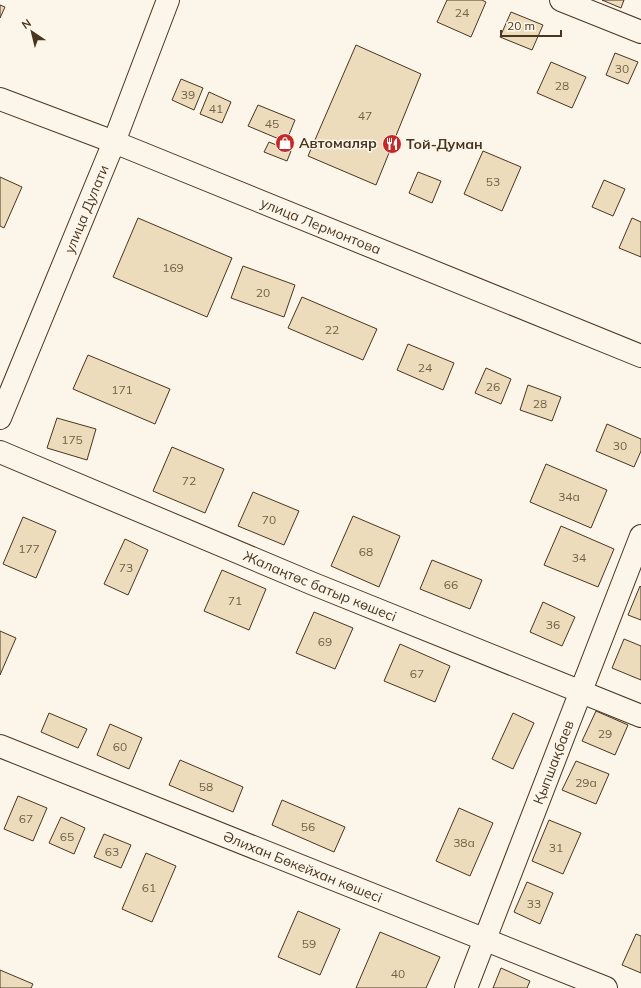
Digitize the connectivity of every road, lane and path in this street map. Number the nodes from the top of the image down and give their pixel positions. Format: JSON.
{"nodes":[{"id":1,"x":168,"y":0,"type":"edge"},
{"id":2,"x":561,"y":0,"type":"edge"},
{"id":3,"x":641,"y":32,"type":"edge"},
{"id":4,"x":0,"y":99,"type":"edge"},
{"id":5,"x":114,"y":142,"type":"junction"},
{"id":6,"x":641,"y":356,"type":"edge"},
{"id":7,"x":0,"y":418,"type":"edge"},
{"id":8,"x":0,"y":452,"type":"edge"},
{"id":9,"x":641,"y":536,"type":"edge"},
{"id":10,"x":580,"y":693,"type":"junction"},
{"id":11,"x":641,"y":716,"type":"edge"},
{"id":12,"x":0,"y":746,"type":"edge"},
{"id":13,"x":485,"y":938,"type":"junction"},
{"id":14,"x":466,"y":988,"type":"edge"},
{"id":15,"x":606,"y":988,"type":"edge"}],
"edges":[{"from":1,"to":5,"type":"street","name":"улица Дулати"},
{"from":2,"to":3,"type":"street"},
{"from":4,"to":5,"type":"street","name":"улица Лермонтова"},
{"from":5,"to":6,"type":"street","name":"улица Лермонтова"},
{"from":5,"to":7,"type":"street","name":"улица Дулати"},
{"from":8,"to":10,"type":"street","name":"Жалаңтөс батыр көшесі"},
{"from":9,"to":10,"type":"street","name":"Қыпшақбаев"},
{"from":10,"to":11,"type":"street","name":"Жалаңтөс батыр көшесі"},
{"from":10,"to":13,"type":"street","name":"Қыпшақбаев"},
{"from":12,"to":13,"type":"street","name":"Әлихан Бөкейхан көшесі"},
{"from":13,"to":14,"type":"street","name":"Қыпшақбаев"},
{"from":13,"to":15,"type":"street","name":"Әлихан Бөкейхан көшесі"}]}
